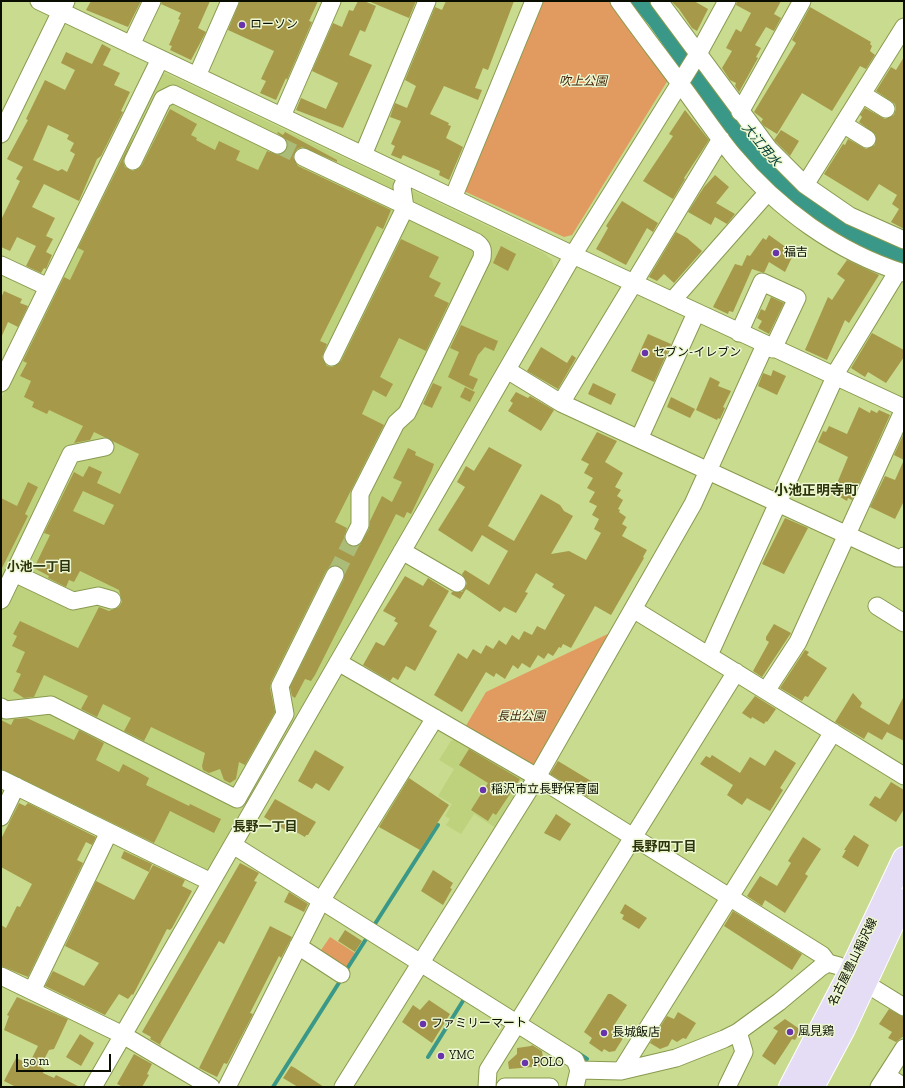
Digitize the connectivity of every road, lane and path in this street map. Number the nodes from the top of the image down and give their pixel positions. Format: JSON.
{"nodes":[{"id":1,"x":39,"y":1,"type":"edge"},
{"id":2,"x":152,"y":1,"type":"edge"},
{"id":3,"x":230,"y":1,"type":"edge"},
{"id":4,"x":332,"y":1,"type":"edge"},
{"id":5,"x":427,"y":1,"type":"edge"},
{"id":6,"x":534,"y":1,"type":"edge"},
{"id":7,"x":620,"y":1,"type":"edge"},
{"id":8,"x":659,"y":1,"type":"edge"},
{"id":9,"x":727,"y":1,"type":"edge"},
{"id":10,"x":802,"y":1,"type":"edge"},
{"id":11,"x":64,"y":6,"type":"edge"},
{"id":12,"x":904,"y":27,"type":"edge"},
{"id":13,"x":131,"y":45,"type":"junction"},
{"id":14,"x":696,"y":55,"type":"junction"},
{"id":15,"x":160,"y":59,"type":"junction"},
{"id":16,"x":197,"y":76,"type":"junction"},
{"id":17,"x":680,"y":81,"type":"junction"},
{"id":18,"x":862,"y":94,"type":"junction"},
{"id":19,"x":886,"y":109,"type":"dead end"},
{"id":20,"x":740,"y":112,"type":"junction"},
{"id":21,"x":282,"y":116,"type":"junction"},
{"id":22,"x":843,"y":124,"type":"junction"},
{"id":23,"x":1,"y":134,"type":"edge"},
{"id":24,"x":721,"y":139,"type":"junction"},
{"id":25,"x":867,"y":139,"type":"dead end"},
{"id":26,"x":278,"y":145,"type":"tunnel mouth"},
{"id":27,"x":363,"y":155,"type":"junction"},
{"id":28,"x":303,"y":157,"type":"tunnel mouth"},
{"id":29,"x":133,"y":161,"type":"dead end"},
{"id":30,"x":407,"y":176,"type":"junction"},
{"id":31,"x":805,"y":185,"type":"junction"},
{"id":32,"x":768,"y":192,"type":"junction"},
{"id":33,"x":453,"y":198,"type":"junction"},
{"id":34,"x":404,"y":206,"type":"junction"},
{"id":35,"x":904,"y":240,"type":"edge"},
{"id":36,"x":573,"y":255,"type":"junction"},
{"id":37,"x":1,"y":265,"type":"edge"},
{"id":38,"x":901,"y":272,"type":"edge"},
{"id":39,"x":633,"y":283,"type":"junction"},
{"id":40,"x":48,"y":287,"type":"junction"},
{"id":41,"x":672,"y":302,"type":"junction"},
{"id":42,"x":696,"y":313,"type":"junction"},
{"id":43,"x":738,"y":333,"type":"junction"},
{"id":44,"x":769,"y":347,"type":"junction"},
{"id":45,"x":332,"y":357,"type":"dead end"},
{"id":46,"x":506,"y":370,"type":"junction"},
{"id":47,"x":835,"y":377,"type":"junction"},
{"id":48,"x":1,"y":383,"type":"edge"},
{"id":49,"x":561,"y":403,"type":"junction"},
{"id":50,"x":904,"y":409,"type":"edge"},
{"id":51,"x":639,"y":439,"type":"junction"},
{"id":52,"x":106,"y":447,"type":"dead end"},
{"id":53,"x":708,"y":472,"type":"junction"},
{"id":54,"x":778,"y":503,"type":"junction"},
{"id":55,"x":846,"y":535,"type":"junction"},
{"id":56,"x":354,"y":537,"type":"tunnel mouth"},
{"id":57,"x":402,"y":551,"type":"junction"},
{"id":58,"x":904,"y":556,"type":"edge"},
{"id":59,"x":14,"y":573,"type":"junction"},
{"id":60,"x":335,"y":575,"type":"tunnel mouth"},
{"id":61,"x":464,"y":587,"type":"dead end"},
{"id":62,"x":1,"y":600,"type":"edge"},
{"id":63,"x":112,"y":600,"type":"dead end"},
{"id":64,"x":877,"y":606,"type":"dead end"},
{"id":65,"x":633,"y":609,"type":"junction"},
{"id":66,"x":904,"y":623,"type":"edge"},
{"id":67,"x":708,"y":655,"type":"junction"},
{"id":68,"x":338,"y":662,"type":"junction"},
{"id":69,"x":736,"y":672,"type":"junction"},
{"id":70,"x":766,"y":691,"type":"junction"},
{"id":71,"x":1,"y":707,"type":"edge"},
{"id":72,"x":435,"y":718,"type":"junction"},
{"id":73,"x":832,"y":732,"type":"junction"},
{"id":74,"x":904,"y":776,"type":"edge"},
{"id":75,"x":1,"y":778,"type":"edge"},
{"id":76,"x":537,"y":778,"type":"junction"},
{"id":77,"x":16,"y":786,"type":"junction"},
{"id":78,"x":1,"y":817,"type":"edge"},
{"id":79,"x":109,"y":832,"type":"junction"},
{"id":80,"x":632,"y":837,"type":"junction"},
{"id":81,"x":233,"y":845,"type":"junction"},
{"id":82,"x":904,"y":858,"type":"edge"},
{"id":83,"x":211,"y":882,"type":"junction"},
{"id":84,"x":729,"y":898,"type":"junction"},
{"id":85,"x":904,"y":900,"type":"edge"},
{"id":86,"x":321,"y":901,"type":"junction"},
{"id":87,"x":298,"y":946,"type":"junction"},
{"id":88,"x":421,"y":963,"type":"junction"},
{"id":89,"x":828,"y":963,"type":"junction"},
{"id":90,"x":341,"y":974,"type":"dead end"},
{"id":91,"x":1,"y":976,"type":"edge"},
{"id":92,"x":857,"y":977,"type":"junction"},
{"id":93,"x":32,"y":991,"type":"junction"},
{"id":94,"x":904,"y":1007,"type":"edge"},
{"id":95,"x":517,"y":1024,"type":"junction"},
{"id":96,"x":738,"y":1032,"type":"junction"},
{"id":97,"x":123,"y":1035,"type":"junction"},
{"id":98,"x":904,"y":1048,"type":"edge"},
{"id":99,"x":579,"y":1070,"type":"junction"},
{"id":100,"x":620,"y":1070,"type":"junction"},
{"id":101,"x":883,"y":1081,"type":"edge"},
{"id":102,"x":904,"y":1086,"type":"edge"},
{"id":103,"x":93,"y":1087,"type":"edge"},
{"id":104,"x":211,"y":1087,"type":"edge"},
{"id":105,"x":226,"y":1087,"type":"edge"},
{"id":106,"x":343,"y":1087,"type":"edge"},
{"id":107,"x":487,"y":1087,"type":"edge"},
{"id":108,"x":505,"y":1087,"type":"edge"},
{"id":109,"x":550,"y":1087,"type":"edge"},
{"id":110,"x":575,"y":1087,"type":"edge"},
{"id":111,"x":728,"y":1087,"type":"edge"},
{"id":112,"x":790,"y":1087,"type":"edge"},
{"id":113,"x":813,"y":1087,"type":"edge"}],
"edges":[{"from":1,"to":11,"type":"street"},
{"from":2,"to":13,"type":"street"},
{"from":3,"to":16,"type":"street"},
{"from":4,"to":21,"type":"street"},
{"from":5,"to":27,"type":"street"},
{"from":6,"to":33,"type":"street"},
{"from":7,"to":17,"type":"street"},
{"from":8,"to":14,"type":"street"},
{"from":9,"to":14,"type":"street"},
{"from":10,"to":20,"type":"street"},
{"from":11,"to":13,"type":"street"},
{"from":11,"to":23,"type":"street"},
{"from":12,"to":18,"type":"street"},
{"from":13,"to":15,"type":"street"},
{"from":14,"to":17,"type":"street"},
{"from":14,"to":20,"type":"street"},
{"from":15,"to":16,"type":"street"},
{"from":15,"to":40,"type":"street"},
{"from":16,"to":21,"type":"street"},
{"from":17,"to":24,"type":"street"},
{"from":17,"to":36,"type":"street"},
{"from":18,"to":19,"type":"street"},
{"from":18,"to":22,"type":"street"},
{"from":20,"to":31,"type":"street"},
{"from":21,"to":27,"type":"street"},
{"from":22,"to":25,"type":"street"},
{"from":22,"to":31,"type":"street"},
{"from":24,"to":32,"type":"street"},
{"from":24,"to":39,"type":"street"},
{"from":26,"to":29,"type":"street"},
{"from":27,"to":30,"type":"street"},
{"from":28,"to":34,"type":"street"},
{"from":30,"to":33,"type":"street"},
{"from":30,"to":34,"type":"street"},
{"from":31,"to":35,"type":"street"},
{"from":32,"to":38,"type":"street"},
{"from":32,"to":41,"type":"street"},
{"from":33,"to":36,"type":"street"},
{"from":34,"to":45,"type":"street"},
{"from":34,"to":56,"type":"street"},
{"from":36,"to":39,"type":"street"},
{"from":36,"to":46,"type":"street"},
{"from":37,"to":40,"type":"street"},
{"from":38,"to":47,"type":"street"},
{"from":39,"to":41,"type":"street"},
{"from":39,"to":49,"type":"street"},
{"from":40,"to":48,"type":"street"},
{"from":41,"to":42,"type":"street"},
{"from":42,"to":43,"type":"street"},
{"from":42,"to":51,"type":"street"},
{"from":43,"to":44,"type":"street"},
{"from":43,"to":44,"type":"street"},
{"from":44,"to":47,"type":"street"},
{"from":44,"to":53,"type":"street"},
{"from":46,"to":49,"type":"street"},
{"from":46,"to":57,"type":"street"},
{"from":47,"to":50,"type":"street"},
{"from":47,"to":54,"type":"street"},
{"from":49,"to":51,"type":"street"},
{"from":50,"to":55,"type":"street"},
{"from":51,"to":53,"type":"street"},
{"from":52,"to":59,"type":"street"},
{"from":53,"to":54,"type":"street"},
{"from":53,"to":65,"type":"street"},
{"from":54,"to":55,"type":"street"},
{"from":54,"to":67,"type":"street"},
{"from":55,"to":58,"type":"street"},
{"from":55,"to":70,"type":"street"},
{"from":57,"to":61,"type":"street"},
{"from":57,"to":68,"type":"street"},
{"from":59,"to":62,"type":"street"},
{"from":59,"to":63,"type":"street"},
{"from":60,"to":71,"type":"street"},
{"from":64,"to":66,"type":"street"},
{"from":65,"to":67,"type":"street"},
{"from":65,"to":76,"type":"street"},
{"from":67,"to":69,"type":"street"},
{"from":68,"to":72,"type":"street"},
{"from":68,"to":81,"type":"street"},
{"from":69,"to":70,"type":"street"},
{"from":69,"to":80,"type":"street"},
{"from":70,"to":73,"type":"street"},
{"from":72,"to":76,"type":"street"},
{"from":72,"to":86,"type":"street"},
{"from":73,"to":74,"type":"street"},
{"from":73,"to":84,"type":"street"},
{"from":75,"to":77,"type":"street"},
{"from":76,"to":80,"type":"street"},
{"from":76,"to":88,"type":"street"},
{"from":77,"to":78,"type":"street"},
{"from":77,"to":79,"type":"street"},
{"from":79,"to":83,"type":"street"},
{"from":79,"to":93,"type":"street"},
{"from":80,"to":84,"type":"street"},
{"from":80,"to":95,"type":"street"},
{"from":81,"to":83,"type":"street"},
{"from":81,"to":86,"type":"street"},
{"from":82,"to":92,"type":"main road","name":"名古屋豊山稲沢線"},
{"from":83,"to":97,"type":"street"},
{"from":84,"to":89,"type":"street"},
{"from":84,"to":100,"type":"street"},
{"from":85,"to":92,"type":"main road","name":"名古屋豊山稲沢線"},
{"from":86,"to":87,"type":"street"},
{"from":86,"to":88,"type":"street"},
{"from":87,"to":90,"type":"street"},
{"from":87,"to":105,"type":"street"},
{"from":88,"to":95,"type":"street"},
{"from":88,"to":106,"type":"street"},
{"from":89,"to":92,"type":"street"},
{"from":89,"to":96,"type":"street"},
{"from":91,"to":93,"type":"street"},
{"from":92,"to":94,"type":"street"},
{"from":92,"to":112,"type":"main road","name":"名古屋豊山稲沢線"},
{"from":92,"to":113,"type":"main road","name":"名古屋豊山稲沢線"},
{"from":93,"to":97,"type":"street"},
{"from":95,"to":99,"type":"street"},
{"from":95,"to":107,"type":"street"},
{"from":96,"to":100,"type":"street"},
{"from":96,"to":111,"type":"street"},
{"from":97,"to":103,"type":"street"},
{"from":97,"to":104,"type":"street"},
{"from":98,"to":101,"type":"street"},
{"from":99,"to":100,"type":"street"},
{"from":99,"to":110,"type":"street"},
{"from":101,"to":102,"type":"street"},
{"from":108,"to":109,"type":"street"}]}
